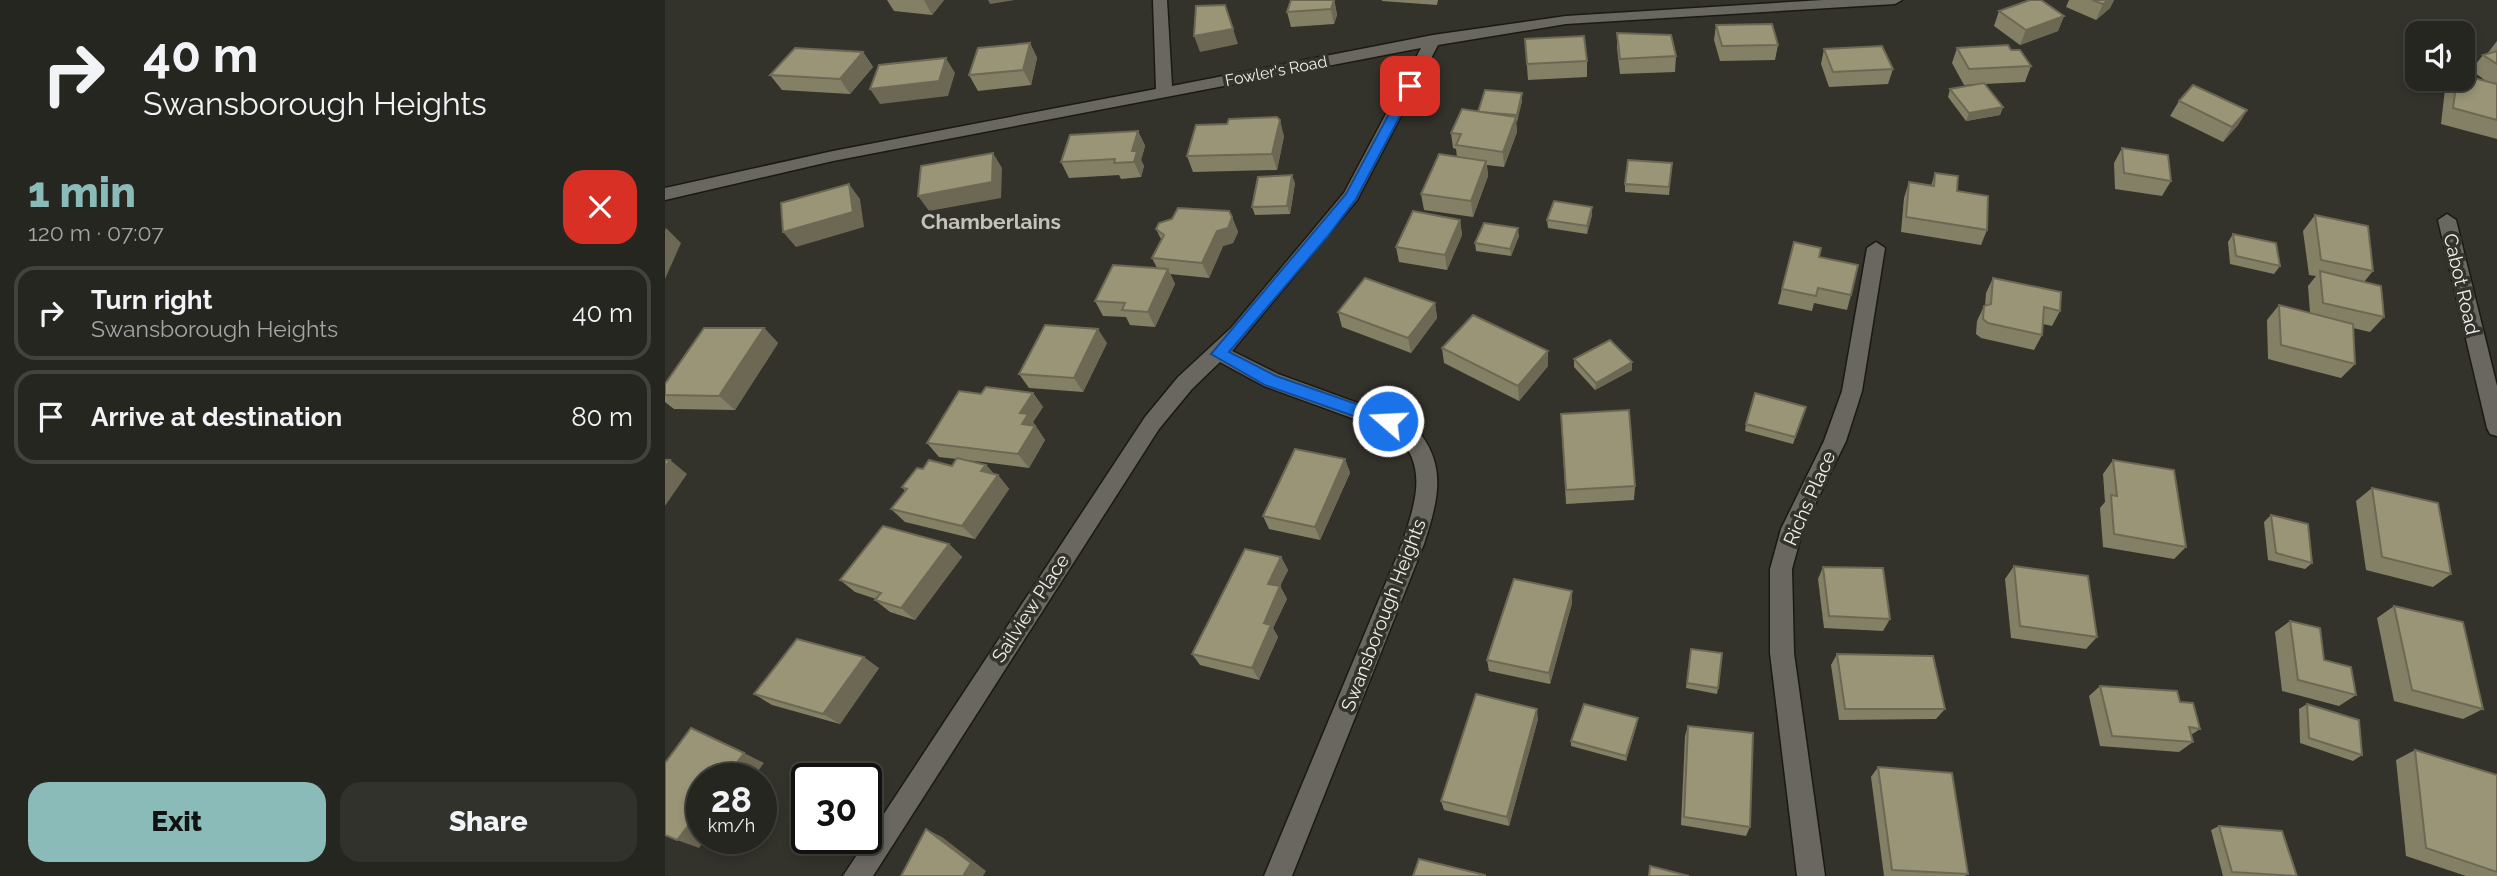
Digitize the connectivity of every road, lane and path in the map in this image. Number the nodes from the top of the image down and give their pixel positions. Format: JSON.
{"nodes":[{"id":1,"x":1160,"y":0,"type":"edge"},
{"id":2,"x":1895,"y":0,"type":"edge"},
{"id":3,"x":1433,"y":40,"type":"junction"},
{"id":4,"x":1164,"y":92,"type":"junction"},
{"id":5,"x":665,"y":194,"type":"edge"},
{"id":6,"x":2447,"y":220,"type":"dead end"},
{"id":7,"x":1877,"y":248,"type":"dead end"},
{"id":8,"x":1219,"y":354,"type":"junction"},
{"id":9,"x":2497,"y":428,"type":"edge"},
{"id":10,"x":857,"y":876,"type":"edge"},
{"id":11,"x":1278,"y":876,"type":"edge"},
{"id":12,"x":1811,"y":876,"type":"edge"}],
"edges":[{"from":1,"to":4,"type":"street"},
{"from":2,"to":3,"type":"street","name":"Fowler's Road"},
{"from":3,"to":4,"type":"street","name":"Fowler's Road"},
{"from":3,"to":8,"type":"street"},
{"from":4,"to":5,"type":"street","name":"Fowler's Road"},
{"from":6,"to":9,"type":"street","name":"Cabot Road"},
{"from":7,"to":12,"type":"street","name":"Richs Place"},
{"from":8,"to":10,"type":"street","name":"Sailview Place"},
{"from":8,"to":11,"type":"street","name":"Swansborough Heights"}]}
